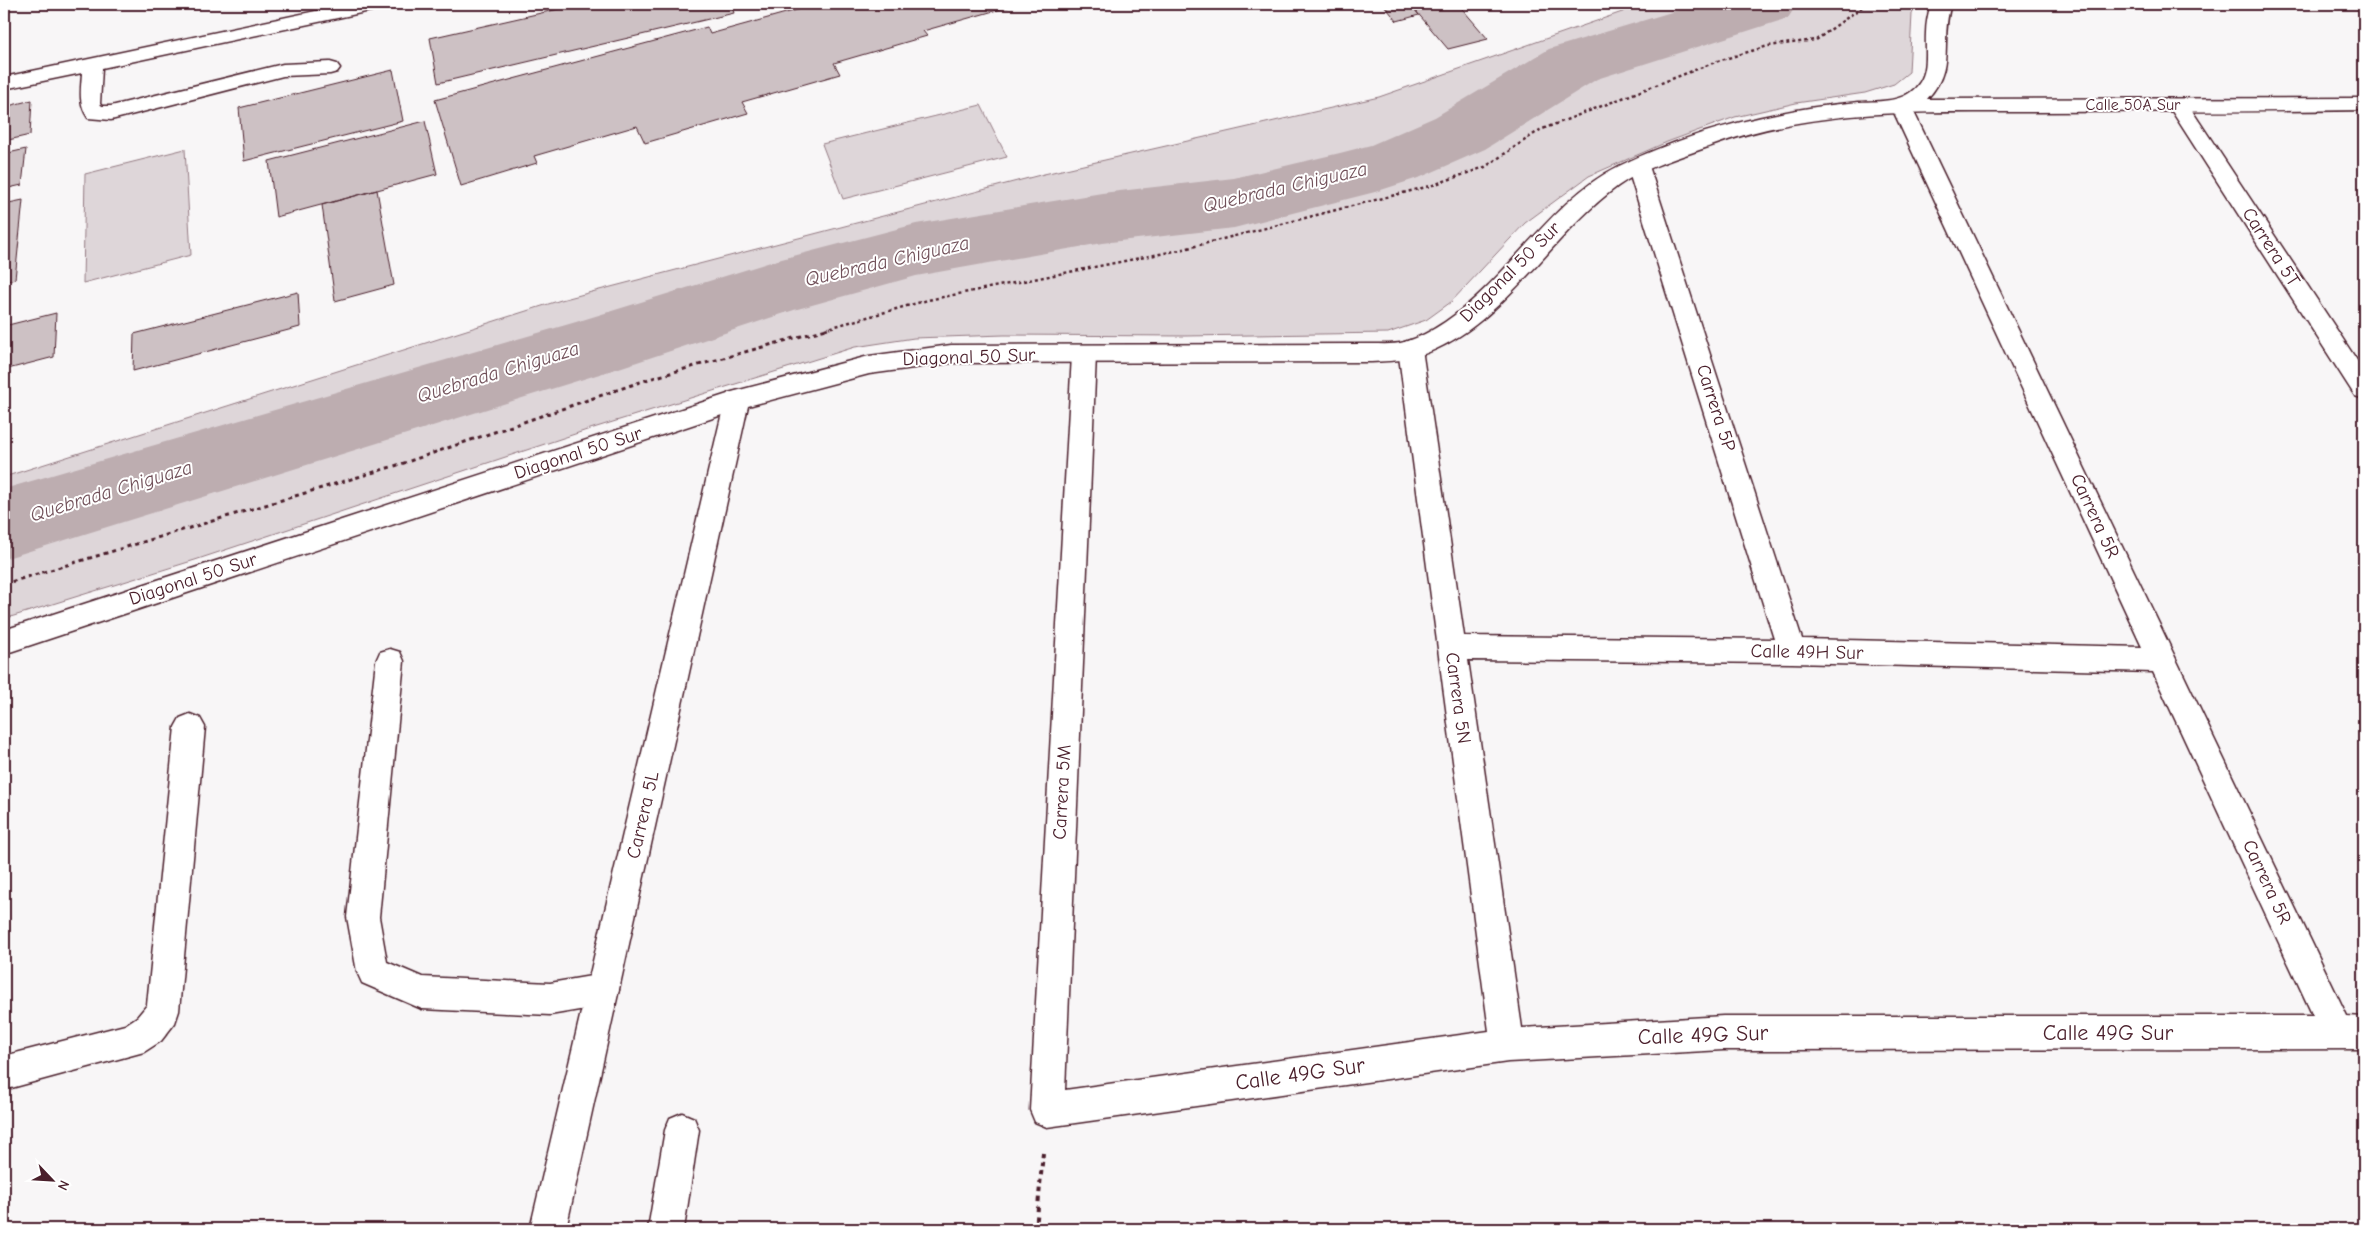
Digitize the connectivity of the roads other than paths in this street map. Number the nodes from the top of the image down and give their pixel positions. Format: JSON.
{"nodes":[{"id":1,"x":375,"y":4,"type":"edge"},
{"id":2,"x":1941,"y":4,"type":"edge"},
{"id":3,"x":92,"y":64,"type":"junction"},
{"id":4,"x":330,"y":68,"type":"dead end"},
{"id":5,"x":4,"y":83,"type":"edge"},
{"id":6,"x":2364,"y":104,"type":"edge"},
{"id":7,"x":2178,"y":105,"type":"junction"},
{"id":8,"x":1901,"y":106,"type":"junction"},
{"id":9,"x":1638,"y":166,"type":"junction"},
{"id":10,"x":1410,"y":349,"type":"junction"},
{"id":11,"x":1084,"y":355,"type":"junction"},
{"id":12,"x":2364,"y":390,"type":"edge"},
{"id":13,"x":737,"y":400,"type":"junction"},
{"id":14,"x":4,"y":642,"type":"edge"},
{"id":15,"x":1451,"y":648,"type":"junction"},
{"id":16,"x":1792,"y":651,"type":"junction"},
{"id":17,"x":2162,"y":660,"type":"junction"},
{"id":18,"x":390,"y":661,"type":"dead end"},
{"id":19,"x":190,"y":728,"type":"dead end"},
{"id":20,"x":603,"y":990,"type":"junction"},
{"id":21,"x":2351,"y":1033,"type":"edge"},
{"id":22,"x":1508,"y":1046,"type":"junction"},
{"id":23,"x":4,"y":1073,"type":"edge"},
{"id":24,"x":1047,"y":1110,"type":"joint"},
{"id":25,"x":682,"y":1130,"type":"dead end"},
{"id":26,"x":548,"y":1229,"type":"edge"},
{"id":27,"x":666,"y":1229,"type":"edge"}],
"edges":[{"from":1,"to":3,"type":"street"},
{"from":2,"to":8,"type":"street"},
{"from":3,"to":4,"type":"street"},
{"from":3,"to":5,"type":"street"},
{"from":6,"to":7,"type":"street","name":"Calle 50A Sur"},
{"from":7,"to":8,"type":"street","name":"Calle 50A Sur"},
{"from":7,"to":12,"type":"street","name":"Carrera 5T"},
{"from":8,"to":9,"type":"street","name":"Diagonal 50 Sur"},
{"from":8,"to":17,"type":"street","name":"Carrera 5R"},
{"from":9,"to":10,"type":"street","name":"Diagonal 50 Sur"},
{"from":9,"to":16,"type":"street","name":"Carrera 5P"},
{"from":10,"to":11,"type":"street","name":"Diagonal 50 Sur"},
{"from":10,"to":15,"type":"street","name":"Carrera 5N"},
{"from":11,"to":13,"type":"street","name":"Diagonal 50 Sur"},
{"from":11,"to":24,"type":"street","name":"Carrera 5M"},
{"from":13,"to":14,"type":"street","name":"Diagonal 50 Sur"},
{"from":13,"to":20,"type":"street","name":"Carrera 5L"},
{"from":15,"to":16,"type":"street","name":"Calle 49H Sur"},
{"from":15,"to":22,"type":"street","name":"Carrera 5N"},
{"from":16,"to":17,"type":"street","name":"Calle 49H Sur"},
{"from":17,"to":21,"type":"street","name":"Carrera 5R"},
{"from":18,"to":20,"type":"street"},
{"from":19,"to":23,"type":"street"},
{"from":20,"to":26,"type":"street","name":"Carrera 5L"},
{"from":21,"to":22,"type":"street","name":"Calle 49G Sur"},
{"from":22,"to":24,"type":"street","name":"Calle 49G Sur"},
{"from":25,"to":27,"type":"street"}]}
